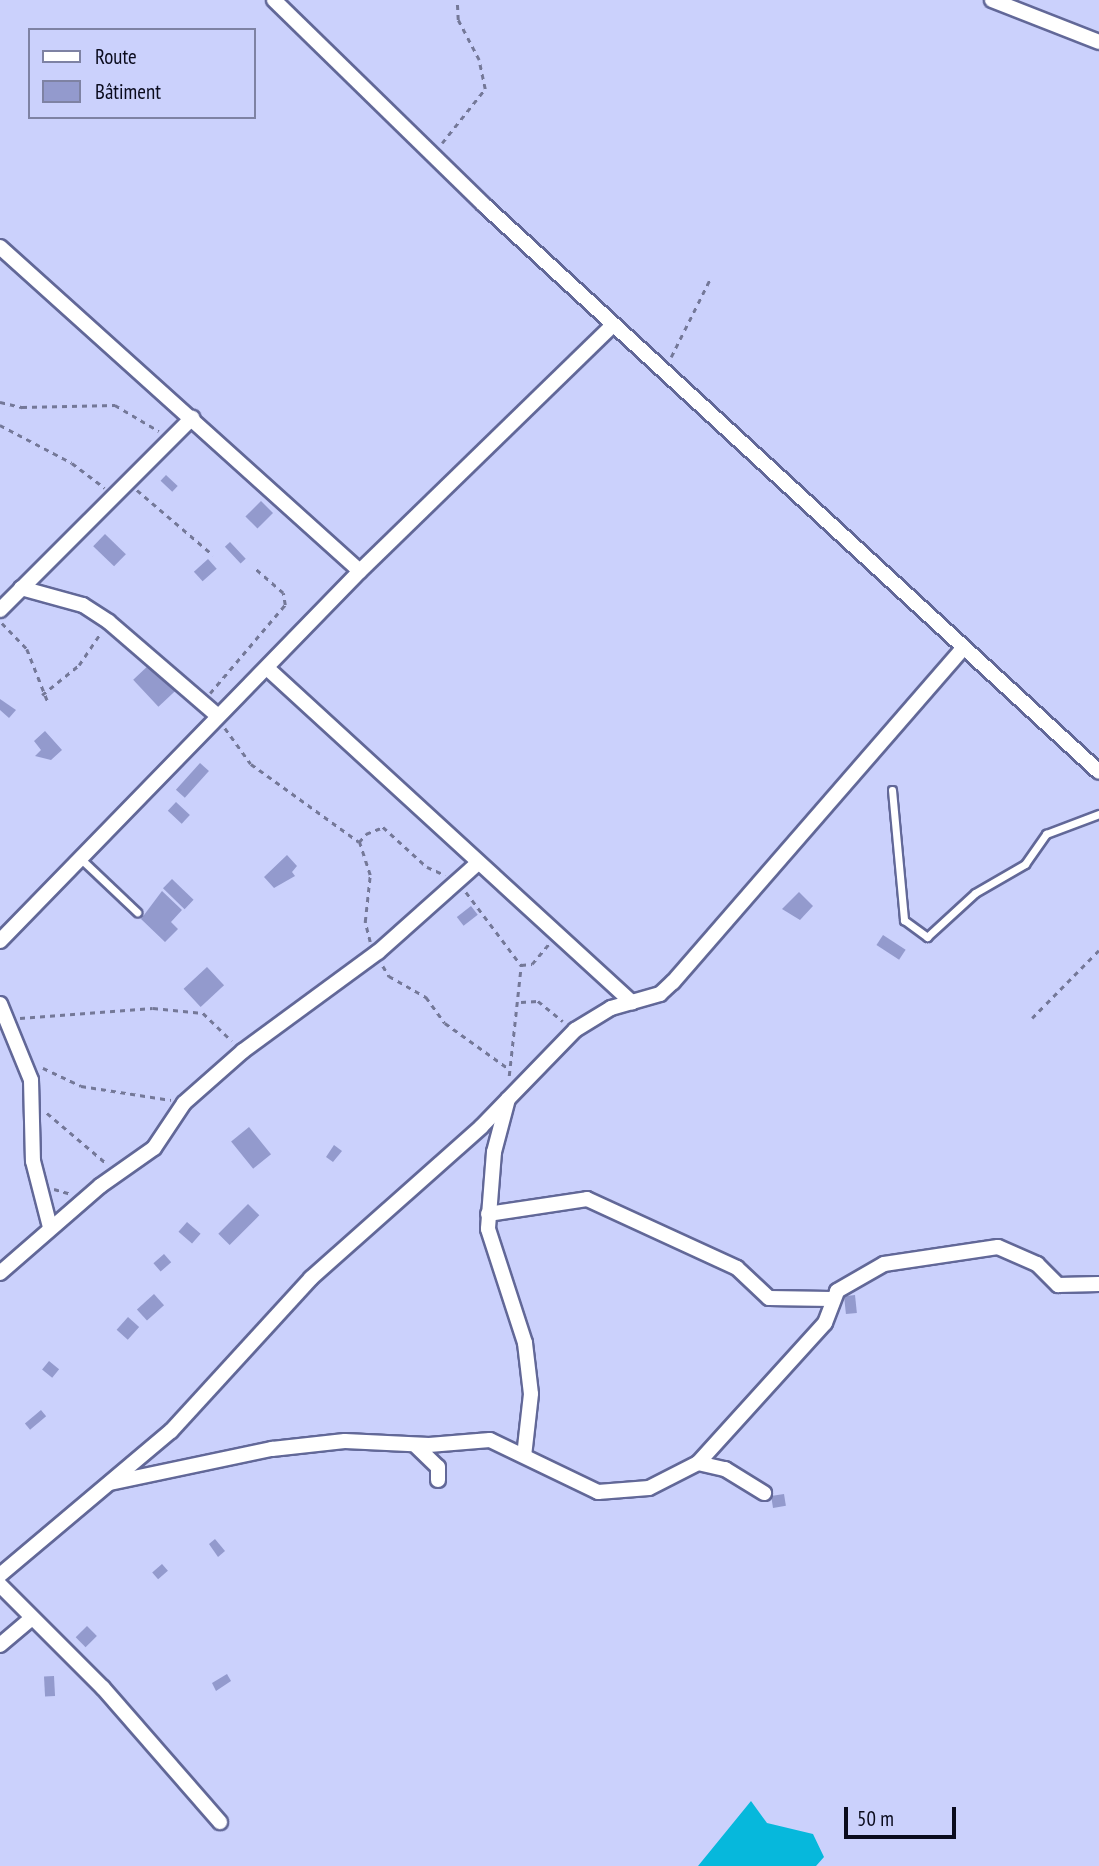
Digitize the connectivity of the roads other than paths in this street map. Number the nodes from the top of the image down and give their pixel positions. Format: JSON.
{"nodes":[{"id":1,"x":274,"y":0,"type":"edge"},
{"id":2,"x":992,"y":0,"type":"edge"},
{"id":3,"x":1099,"y":42,"type":"edge"},
{"id":4,"x":0,"y":247,"type":"edge"},
{"id":5,"x":613,"y":325,"type":"junction"},
{"id":6,"x":192,"y":418,"type":"junction"},
{"id":7,"x":360,"y":571,"type":"junction"},
{"id":8,"x":21,"y":588,"type":"junction"},
{"id":9,"x":0,"y":610,"type":"edge"},
{"id":10,"x":962,"y":650,"type":"junction"},
{"id":11,"x":267,"y":668,"type":"junction"},
{"id":12,"x":218,"y":716,"type":"junction"},
{"id":13,"x":1099,"y":772,"type":"edge"},
{"id":14,"x":892,"y":790,"type":"dead end"},
{"id":15,"x":1099,"y":814,"type":"edge"},
{"id":16,"x":79,"y":858,"type":"junction"},
{"id":17,"x":478,"y":863,"type":"junction"},
{"id":18,"x":137,"y":912,"type":"dead end"},
{"id":19,"x":0,"y":942,"type":"edge"},
{"id":20,"x":632,"y":1002,"type":"junction"},
{"id":21,"x":0,"y":1004,"type":"edge"},
{"id":22,"x":508,"y":1098,"type":"junction"},
{"id":23,"x":488,"y":1214,"type":"junction"},
{"id":24,"x":50,"y":1227,"type":"junction"},
{"id":25,"x":0,"y":1273,"type":"edge"},
{"id":26,"x":1099,"y":1284,"type":"edge"},
{"id":27,"x":831,"y":1299,"type":"junction"},
{"id":28,"x":415,"y":1445,"type":"junction"},
{"id":29,"x":524,"y":1456,"type":"junction"},
{"id":30,"x":698,"y":1463,"type":"junction"},
{"id":31,"x":438,"y":1480,"type":"dead end"},
{"id":32,"x":109,"y":1483,"type":"junction"},
{"id":33,"x":764,"y":1493,"type":"dead end"},
{"id":34,"x":0,"y":1574,"type":"edge"},
{"id":35,"x":0,"y":1585,"type":"edge"},
{"id":36,"x":32,"y":1618,"type":"junction"},
{"id":37,"x":0,"y":1645,"type":"edge"},
{"id":38,"x":220,"y":1822,"type":"dead end"}],
"edges":[{"from":1,"to":5,"type":"street"},
{"from":2,"to":3,"type":"street"},
{"from":4,"to":6,"type":"street"},
{"from":5,"to":7,"type":"street"},
{"from":5,"to":10,"type":"street"},
{"from":6,"to":7,"type":"street"},
{"from":6,"to":8,"type":"street"},
{"from":7,"to":11,"type":"street"},
{"from":8,"to":9,"type":"street"},
{"from":8,"to":12,"type":"street"},
{"from":10,"to":13,"type":"street"},
{"from":10,"to":20,"type":"street"},
{"from":11,"to":12,"type":"street"},
{"from":11,"to":17,"type":"street"},
{"from":12,"to":16,"type":"street"},
{"from":14,"to":15,"type":"lane"},
{"from":16,"to":18,"type":"lane"},
{"from":16,"to":19,"type":"street"},
{"from":17,"to":20,"type":"street"},
{"from":17,"to":24,"type":"street"},
{"from":20,"to":22,"type":"street"},
{"from":21,"to":24,"type":"street"},
{"from":22,"to":23,"type":"street"},
{"from":22,"to":32,"type":"street"},
{"from":23,"to":27,"type":"street"},
{"from":23,"to":29,"type":"street"},
{"from":24,"to":25,"type":"street"},
{"from":26,"to":27,"type":"street"},
{"from":27,"to":30,"type":"street"},
{"from":28,"to":29,"type":"street"},
{"from":28,"to":31,"type":"street"},
{"from":28,"to":32,"type":"street"},
{"from":29,"to":30,"type":"street"},
{"from":30,"to":33,"type":"street"},
{"from":32,"to":34,"type":"street"},
{"from":35,"to":36,"type":"street"},
{"from":36,"to":37,"type":"street"},
{"from":36,"to":38,"type":"street"}]}
